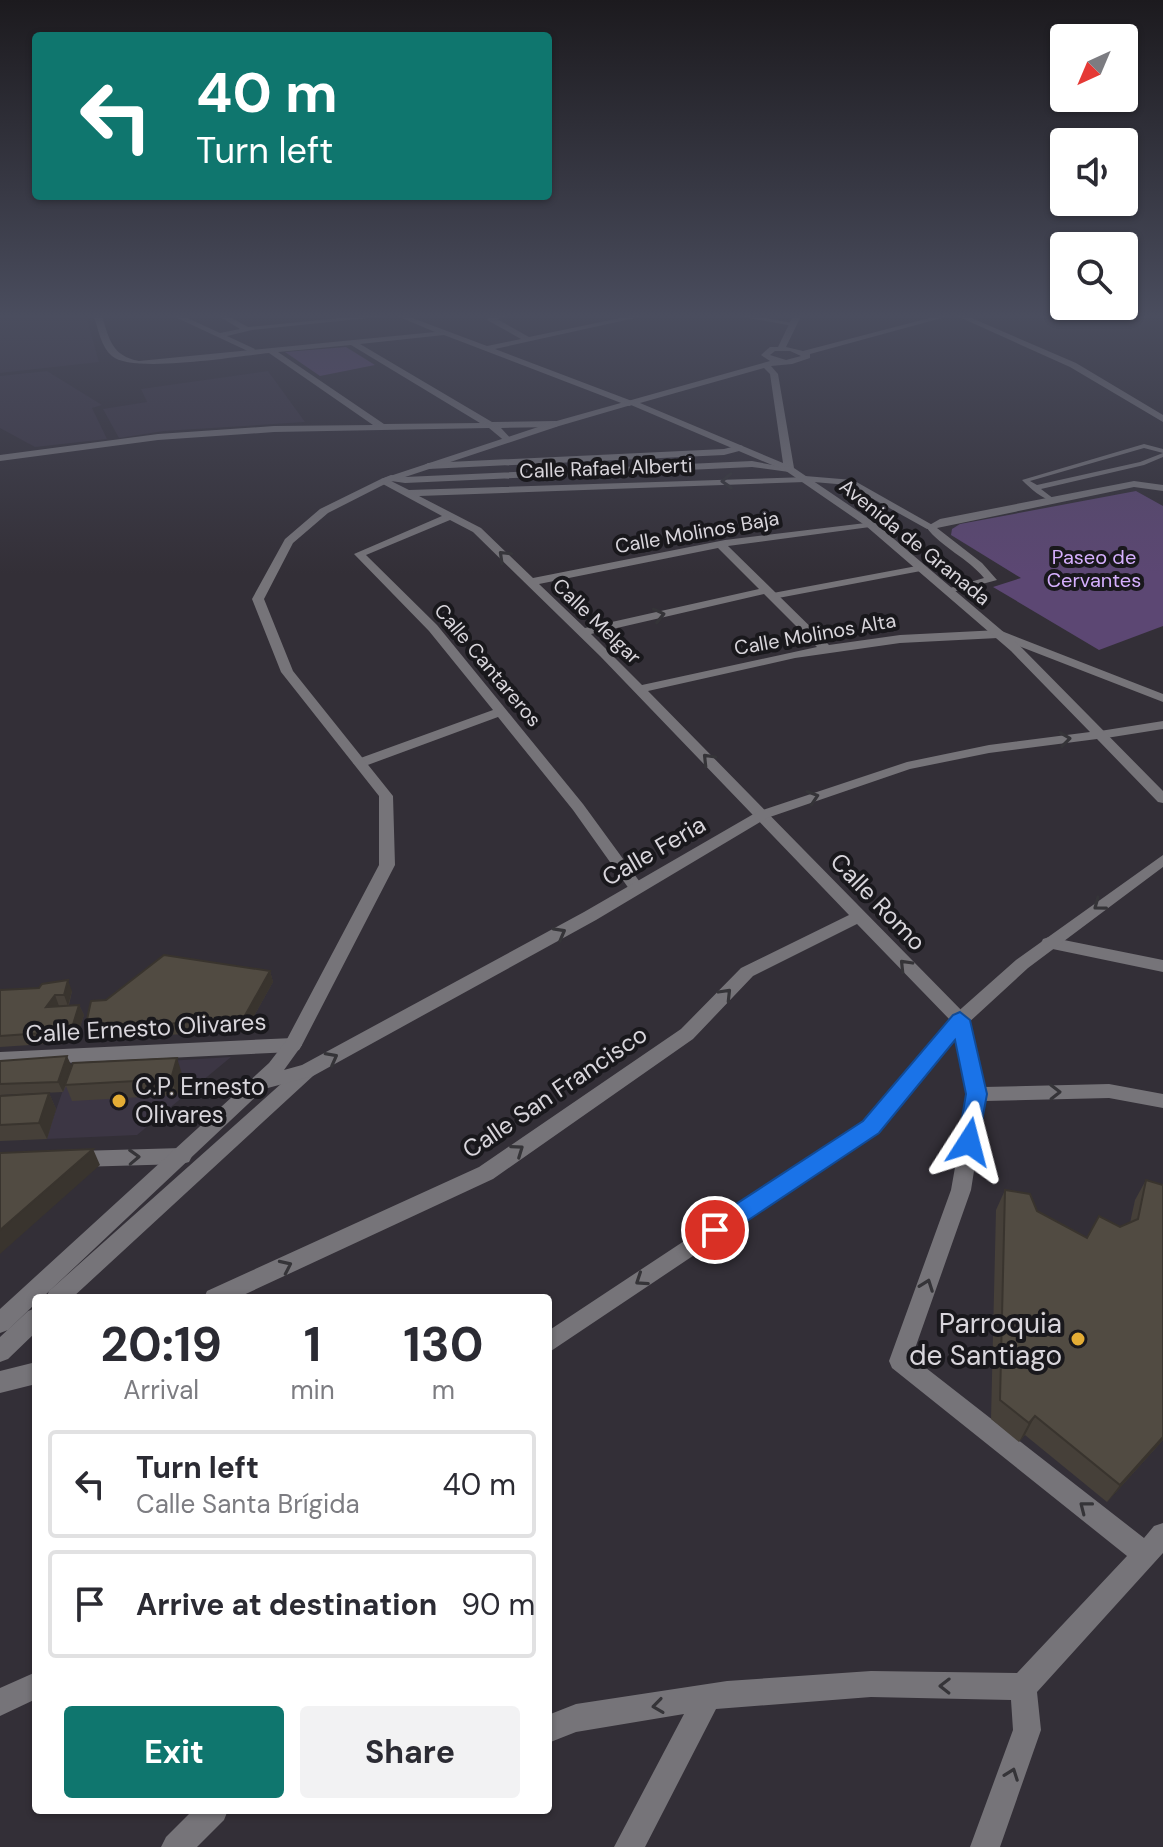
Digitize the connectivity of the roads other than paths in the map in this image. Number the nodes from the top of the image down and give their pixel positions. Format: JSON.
{"nodes":[{"id":1,"x":345,"y":402,"type":"edge"},
{"id":2,"x":449,"y":402,"type":"edge"},
{"id":3,"x":630,"y":402,"type":"joint"},
{"id":4,"x":778,"y":402,"type":"edge"},
{"id":5,"x":1135,"y":402,"type":"edge"},
{"id":6,"x":1163,"y":419,"type":"edge"},
{"id":7,"x":556,"y":424,"type":"junction"},
{"id":8,"x":486,"y":425,"type":"junction"},
{"id":9,"x":381,"y":427,"type":"junction"},
{"id":10,"x":507,"y":440,"type":"junction"},
{"id":11,"x":740,"y":448,"type":"junction"},
{"id":12,"x":1163,"y":453,"type":"edge"},
{"id":13,"x":0,"y":458,"type":"edge"},
{"id":14,"x":428,"y":466,"type":"junction"},
{"id":15,"x":789,"y":469,"type":"junction"},
{"id":16,"x":1163,"y":476,"type":"edge"},
{"id":17,"x":388,"y":479,"type":"junction"},
{"id":18,"x":805,"y":479,"type":"junction"},
{"id":19,"x":1134,"y":484,"type":"junction"},
{"id":20,"x":1034,"y":488,"type":"junction"},
{"id":21,"x":1163,"y":488,"type":"edge"},
{"id":22,"x":408,"y":493,"type":"junction"},
{"id":23,"x":1052,"y":500,"type":"junction"},
{"id":24,"x":451,"y":516,"type":"junction"},
{"id":25,"x":870,"y":524,"type":"junction"},
{"id":26,"x":931,"y":527,"type":"junction"},
{"id":27,"x":720,"y":544,"type":"junction"},
{"id":28,"x":922,"y":568,"type":"junction"},
{"id":29,"x":531,"y":582,"type":"junction"},
{"id":30,"x":949,"y":590,"type":"junction"},
{"id":31,"x":770,"y":593,"type":"junction"},
{"id":32,"x":583,"y":632,"type":"junction"},
{"id":33,"x":999,"y":634,"type":"junction"},
{"id":34,"x":827,"y":650,"type":"junction"},
{"id":35,"x":639,"y":689,"type":"junction"},
{"id":36,"x":1163,"y":698,"type":"edge"},
{"id":37,"x":501,"y":712,"type":"junction"},
{"id":38,"x":1163,"y":725,"type":"edge"},
{"id":39,"x":1100,"y":735,"type":"junction"},
{"id":40,"x":360,"y":763,"type":"junction"},
{"id":41,"x":1163,"y":799,"type":"edge"},
{"id":42,"x":762,"y":815,"type":"junction"},
{"id":43,"x":1163,"y":860,"type":"edge"},
{"id":44,"x":637,"y":889,"type":"junction"},
{"id":45,"x":858,"y":917,"type":"junction"},
{"id":46,"x":1049,"y":943,"type":"junction"},
{"id":47,"x":1163,"y":966,"type":"edge"},
{"id":48,"x":960,"y":1020,"type":"junction"},
{"id":49,"x":293,"y":1045,"type":"junction"},
{"id":50,"x":0,"y":1059,"type":"edge"},
{"id":51,"x":307,"y":1071,"type":"junction"},
{"id":52,"x":258,"y":1083,"type":"junction"},
{"id":53,"x":977,"y":1094,"type":"junction"},
{"id":54,"x":1163,"y":1101,"type":"edge"},
{"id":55,"x":182,"y":1156,"type":"junction"},
{"id":56,"x":61,"y":1159,"type":"edge"},
{"id":57,"x":61,"y":1294,"type":"edge"},
{"id":58,"x":224,"y":1294,"type":"edge"},
{"id":59,"x":32,"y":1322,"type":"edge"},
{"id":60,"x":0,"y":1323,"type":"edge"},
{"id":61,"x":552,"y":1340,"type":"edge"},
{"id":62,"x":0,"y":1352,"type":"edge"},
{"id":63,"x":32,"y":1374,"type":"edge"},
{"id":64,"x":0,"y":1382,"type":"edge"},
{"id":65,"x":1155,"y":1545,"type":"edge"},
{"id":66,"x":32,"y":1687,"type":"edge"},
{"id":67,"x":1023,"y":1687,"type":"junction"},
{"id":68,"x":706,"y":1700,"type":"junction"},
{"id":69,"x":0,"y":1702,"type":"edge"},
{"id":70,"x":552,"y":1727,"type":"edge"},
{"id":71,"x":210,"y":1814,"type":"edge"},
{"id":72,"x":176,"y":1847,"type":"edge"},
{"id":73,"x":629,"y":1847,"type":"edge"},
{"id":74,"x":985,"y":1847,"type":"edge"}],
"edges":[{"from":1,"to":9,"type":"street"},
{"from":2,"to":8,"type":"street"},
{"from":3,"to":7,"type":"street"},
{"from":3,"to":11,"type":"street","name":"Avenida de Granada"},
{"from":4,"to":15,"type":"street"},
{"from":5,"to":6,"type":"street"},
{"from":7,"to":8,"type":"street"},
{"from":7,"to":10,"type":"street"},
{"from":8,"to":9,"type":"street"},
{"from":8,"to":10,"type":"street"},
{"from":9,"to":13,"type":"street"},
{"from":10,"to":14,"type":"street"},
{"from":11,"to":14,"type":"street"},
{"from":11,"to":15,"type":"street","name":"Avenida de Granada"},
{"from":12,"to":20,"type":"lane"},
{"from":12,"to":20,"type":"lane"},
{"from":14,"to":17,"type":"street"},
{"from":15,"to":17,"type":"street"},
{"from":15,"to":18,"type":"street","name":"Avenida de Granada"},
{"from":16,"to":19,"type":"street"},
{"from":17,"to":22,"type":"street","name":"Calle Melgar"},
{"from":17,"to":40,"type":"street"},
{"from":18,"to":22,"type":"street","name":"Calle Rafael Alberti","one_way":true},
{"from":18,"to":25,"type":"street","name":"Avenida de Granada"},
{"from":18,"to":26,"type":"street","name":"Calle Rafael Alberti"},
{"from":19,"to":21,"type":"street"},
{"from":19,"to":23,"type":"street"},
{"from":20,"to":23,"type":"lane"},
{"from":22,"to":24,"type":"street","name":"Calle Melgar"},
{"from":23,"to":26,"type":"street"},
{"from":29,"to":24,"type":"street","name":"Calle Melgar","one_way":true},
{"from":24,"to":37,"type":"street","name":"Calle Cantareros"},
{"from":25,"to":27,"type":"street","name":"Calle Molinos Baja"},
{"from":25,"to":28,"type":"street","name":"Avenida de Granada"},
{"from":26,"to":30,"type":"street"},
{"from":27,"to":29,"type":"street","name":"Calle Molinos Baja"},
{"from":27,"to":31,"type":"street"},
{"from":28,"to":30,"type":"street","name":"Avenida de Granada"},
{"from":28,"to":31,"type":"street"},
{"from":29,"to":32,"type":"street","name":"Calle Melgar"},
{"from":30,"to":33,"type":"street","name":"Avenida de Granada"},
{"from":32,"to":31,"type":"street","one_way":true},
{"from":31,"to":34,"type":"street"},
{"from":32,"to":35,"type":"street","name":"Calle Melgar"},
{"from":33,"to":34,"type":"street","name":"Calle Molinos Alta"},
{"from":33,"to":36,"type":"street"},
{"from":33,"to":39,"type":"street","name":"Avenida de Granada"},
{"from":34,"to":35,"type":"street","name":"Calle Molinos Alta"},
{"from":42,"to":35,"type":"street","name":"Calle Melgar","one_way":true},
{"from":37,"to":40,"type":"street"},
{"from":37,"to":44,"type":"street","name":"Calle Cantareros"},
{"from":38,"to":39,"type":"street","name":"Calle Feria"},
{"from":39,"to":41,"type":"street","name":"Avenida de Granada"},
{"from":42,"to":39,"type":"street","name":"Calle Feria","one_way":true},
{"from":40,"to":49,"type":"street"},
{"from":42,"to":44,"type":"street","name":"Calle Feria"},
{"from":42,"to":45,"type":"street","name":"Calle Romo"},
{"from":43,"to":46,"type":"street","one_way":true},
{"from":51,"to":44,"type":"street","name":"Calle Feria","one_way":true},
{"from":48,"to":45,"type":"street","name":"Calle Romo","one_way":true},
{"from":58,"to":45,"type":"street","name":"Calle San Francisco","one_way":true},
{"from":46,"to":47,"type":"street"},
{"from":46,"to":48,"type":"street"},
{"from":48,"to":53,"type":"street"},
{"from":48,"to":61,"type":"street","one_way":true},
{"from":49,"to":50,"type":"street","name":"Calle Ernesto Olivares"},
{"from":49,"to":52,"type":"street"},
{"from":51,"to":52,"type":"street","name":"Calle Feria"},
{"from":51,"to":57,"type":"street"},
{"from":52,"to":55,"type":"street"},
{"from":53,"to":54,"type":"street","one_way":true},
{"from":65,"to":53,"type":"street","one_way":true},
{"from":56,"to":55,"type":"street","one_way":true},
{"from":55,"to":60,"type":"street"},
{"from":59,"to":62,"type":"street"},
{"from":63,"to":64,"type":"street"},
{"from":65,"to":67,"type":"street"},
{"from":66,"to":69,"type":"street"},
{"from":67,"to":68,"type":"street","one_way":true},
{"from":74,"to":67,"type":"street","one_way":true},
{"from":68,"to":70,"type":"street","one_way":true},
{"from":68,"to":73,"type":"street"},
{"from":71,"to":72,"type":"street"}]}
